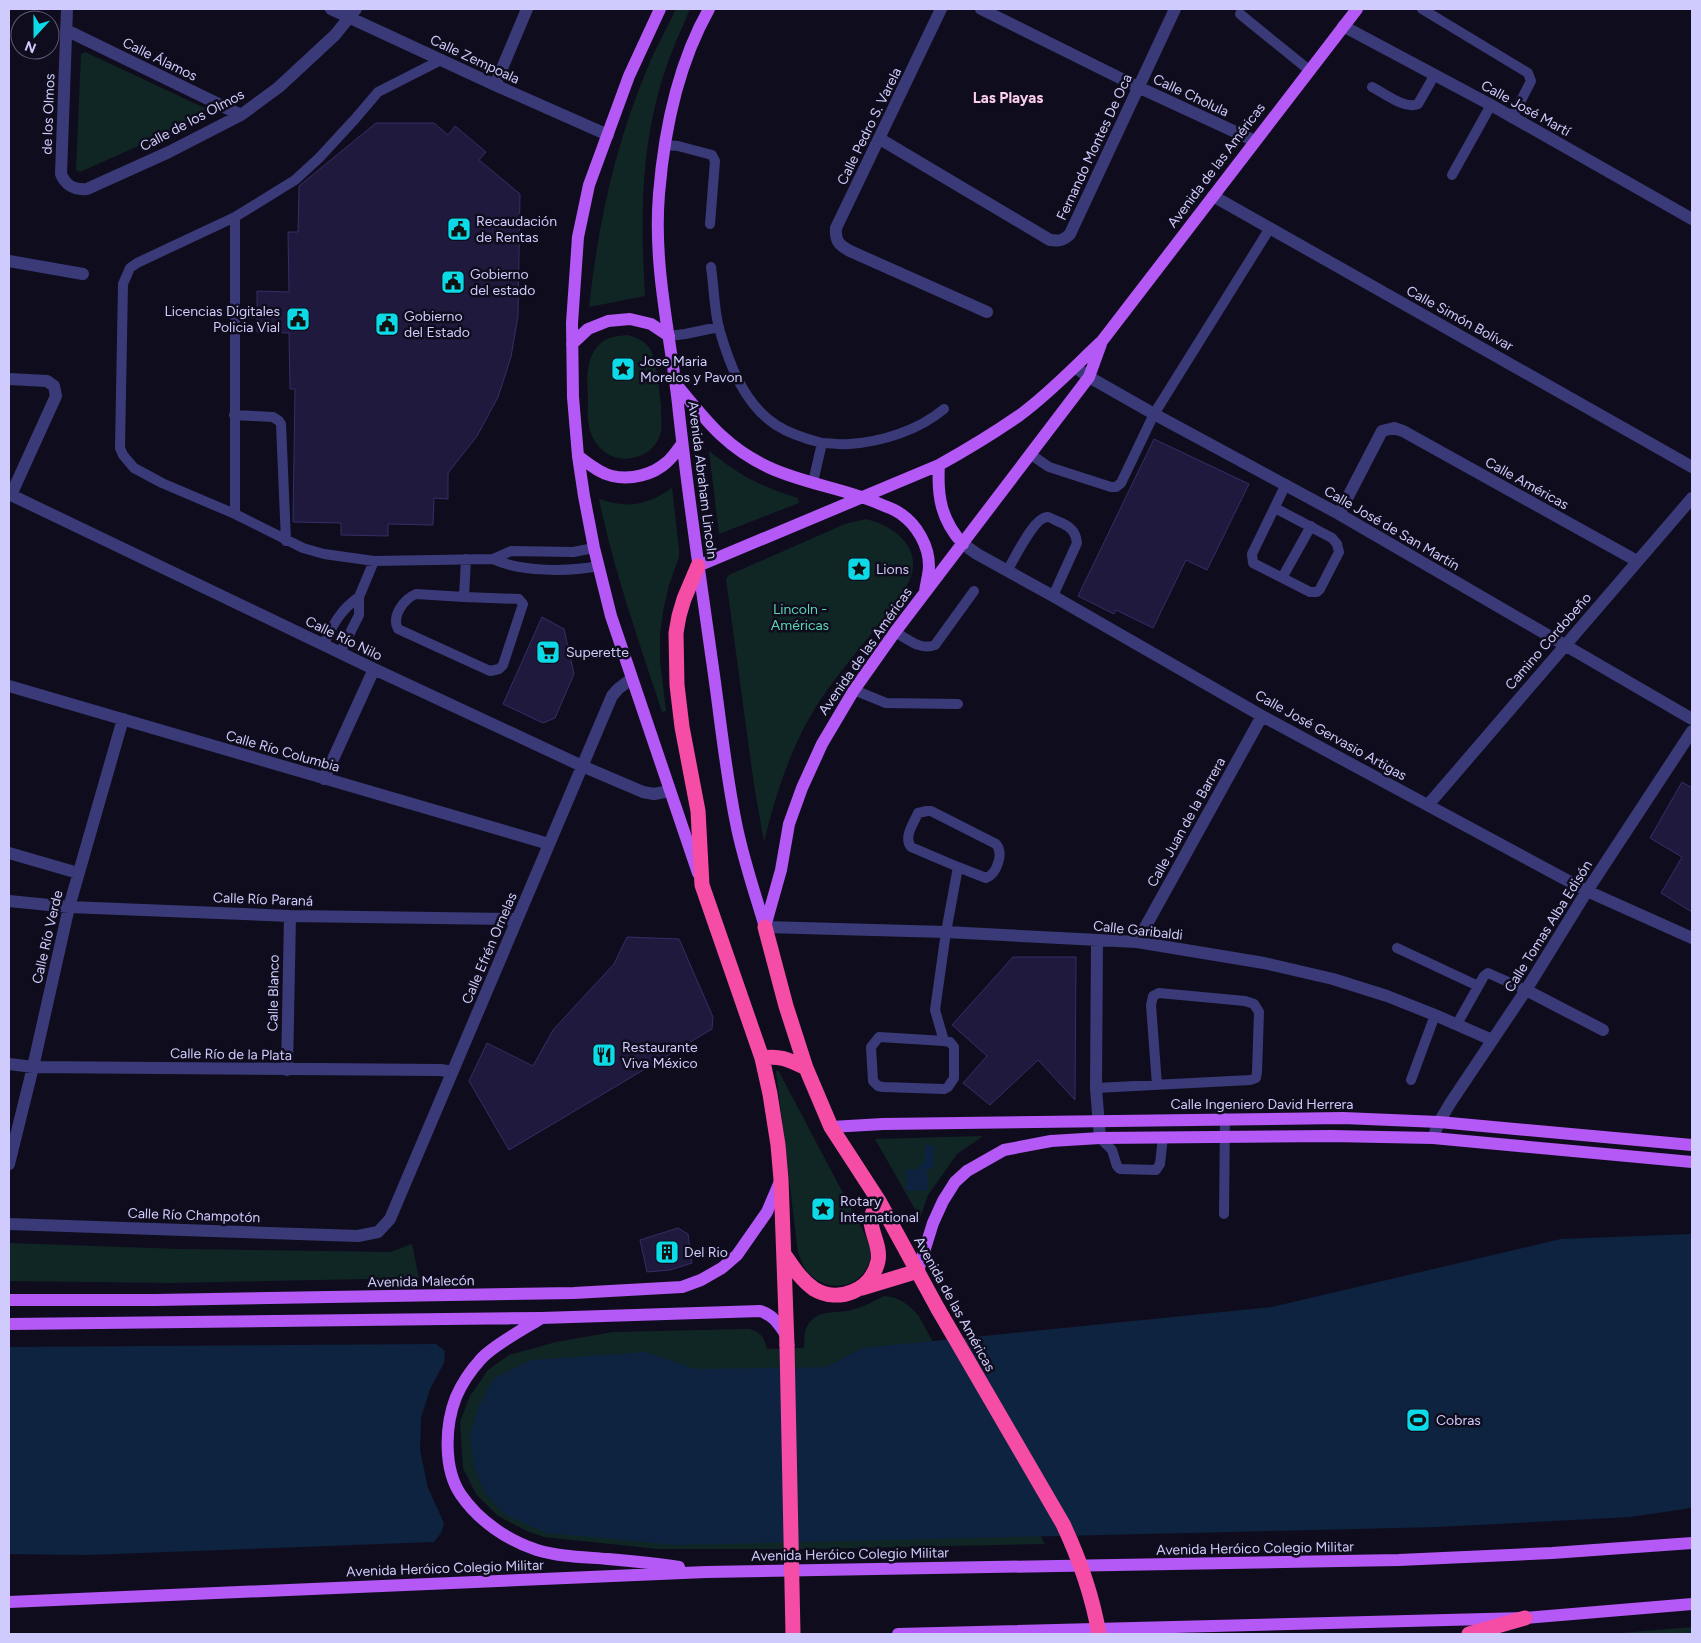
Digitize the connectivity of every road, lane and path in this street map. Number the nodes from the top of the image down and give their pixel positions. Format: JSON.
{"nodes":[{"id":1,"x":67,"y":9,"type":"edge"},
{"id":2,"x":331,"y":9,"type":"edge"},
{"id":3,"x":526,"y":9,"type":"edge"},
{"id":4,"x":660,"y":9,"type":"edge"},
{"id":5,"x":708,"y":9,"type":"edge"},
{"id":6,"x":942,"y":9,"type":"edge"},
{"id":7,"x":981,"y":9,"type":"edge"},
{"id":8,"x":1176,"y":9,"type":"edge"},
{"id":9,"x":1356,"y":9,"type":"edge"},
{"id":10,"x":1422,"y":9,"type":"edge"},
{"id":11,"x":353,"y":13,"type":"edge"},
{"id":12,"x":1240,"y":14,"type":"dead end"},
{"id":13,"x":1343,"y":26,"type":"junction"},
{"id":14,"x":66,"y":30,"type":"junction"},
{"id":15,"x":441,"y":60,"type":"junction"},
{"id":16,"x":1309,"y":70,"type":"junction"},
{"id":17,"x":1434,"y":76,"type":"junction"},
{"id":18,"x":495,"y":85,"type":"junction"},
{"id":19,"x":1138,"y":87,"type":"junction"},
{"id":20,"x":1372,"y":87,"type":"dead end"},
{"id":21,"x":1491,"y":106,"type":"junction"},
{"id":22,"x":241,"y":115,"type":"junction"},
{"id":23,"x":1512,"y":118,"type":"junction"},
{"id":24,"x":608,"y":135,"type":"junction"},
{"id":25,"x":880,"y":139,"type":"junction"},
{"id":26,"x":1255,"y":141,"type":"junction"},
{"id":27,"x":665,"y":145,"type":"junction"},
{"id":28,"x":1452,"y":175,"type":"dead end"},
{"id":29,"x":70,"y":187,"type":"joint"},
{"id":30,"x":1213,"y":196,"type":"junction"},
{"id":31,"x":235,"y":217,"type":"junction"},
{"id":32,"x":1692,"y":219,"type":"edge"},
{"id":33,"x":710,"y":224,"type":"dead end"},
{"id":34,"x":1270,"y":228,"type":"junction"},
{"id":35,"x":9,"y":261,"type":"edge"},
{"id":36,"x":712,"y":267,"type":"dead end"},
{"id":37,"x":83,"y":274,"type":"dead end"},
{"id":38,"x":987,"y":312,"type":"dead end"},
{"id":39,"x":719,"y":327,"type":"junction"},
{"id":40,"x":669,"y":336,"type":"junction"},
{"id":41,"x":1102,"y":341,"type":"junction"},
{"id":42,"x":572,"y":344,"type":"junction"},
{"id":43,"x":1075,"y":367,"type":"junction"},
{"id":44,"x":1089,"y":377,"type":"junction"},
{"id":45,"x":9,"y":379,"type":"edge"},
{"id":46,"x":676,"y":384,"type":"junction"},
{"id":47,"x":944,"y":409,"type":"dead end"},
{"id":48,"x":1154,"y":414,"type":"junction"},
{"id":49,"x":234,"y":415,"type":"junction"},
{"id":50,"x":822,"y":443,"type":"junction"},
{"id":51,"x":682,"y":444,"type":"junction"},
{"id":52,"x":1030,"y":454,"type":"junction"},
{"id":53,"x":578,"y":456,"type":"junction"},
{"id":54,"x":939,"y":465,"type":"junction"},
{"id":55,"x":1692,"y":467,"type":"edge"},
{"id":56,"x":813,"y":482,"type":"junction"},
{"id":57,"x":1286,"y":484,"type":"junction"},
{"id":58,"x":10,"y":494,"type":"edge"},
{"id":59,"x":864,"y":497,"type":"junction"},
{"id":60,"x":1692,"y":498,"type":"edge"},
{"id":61,"x":1275,"y":508,"type":"junction"},
{"id":62,"x":235,"y":514,"type":"junction"},
{"id":63,"x":1339,"y":514,"type":"junction"},
{"id":64,"x":1311,"y":526,"type":"junction"},
{"id":65,"x":286,"y":541,"type":"junction"},
{"id":66,"x":963,"y":544,"type":"junction"},
{"id":67,"x":594,"y":548,"type":"junction"},
{"id":68,"x":494,"y":559,"type":"junction"},
{"id":69,"x":466,"y":560,"type":"junction"},
{"id":70,"x":374,"y":561,"type":"junction"},
{"id":71,"x":1637,"y":561,"type":"junction"},
{"id":72,"x":598,"y":566,"type":"junction"},
{"id":73,"x":698,"y":566,"type":"junction"},
{"id":74,"x":1007,"y":571,"type":"junction"},
{"id":75,"x":1282,"y":578,"type":"junction"},
{"id":76,"x":974,"y":591,"type":"dead end"},
{"id":77,"x":925,"y":595,"type":"junction"},
{"id":78,"x":1053,"y":596,"type":"junction"},
{"id":79,"x":359,"y":597,"type":"junction"},
{"id":80,"x":464,"y":597,"type":"junction"},
{"id":81,"x":896,"y":632,"type":"junction"},
{"id":82,"x":323,"y":645,"type":"junction"},
{"id":83,"x":1564,"y":645,"type":"junction"},
{"id":84,"x":340,"y":653,"type":"junction"},
{"id":85,"x":374,"y":669,"type":"junction"},
{"id":86,"x":631,"y":679,"type":"junction"},
{"id":87,"x":9,"y":686,"type":"edge"},
{"id":88,"x":854,"y":690,"type":"junction"},
{"id":89,"x":958,"y":704,"type":"dead end"},
{"id":90,"x":1262,"y":716,"type":"junction"},
{"id":91,"x":123,"y":719,"type":"junction"},
{"id":92,"x":1692,"y":719,"type":"edge"},
{"id":93,"x":1692,"y":731,"type":"edge"},
{"id":94,"x":582,"y":766,"type":"junction"},
{"id":95,"x":324,"y":778,"type":"junction"},
{"id":96,"x":670,"y":791,"type":"junction"},
{"id":97,"x":1428,"y":805,"type":"junction"},
{"id":98,"x":549,"y":844,"type":"junction"},
{"id":99,"x":9,"y":853,"type":"edge"},
{"id":100,"x":958,"y":867,"type":"junction"},
{"id":101,"x":78,"y":873,"type":"junction"},
{"id":102,"x":702,"y":885,"type":"junction"},
{"id":103,"x":1588,"y":891,"type":"junction"},
{"id":104,"x":9,"y":901,"type":"edge"},
{"id":105,"x":69,"y":907,"type":"junction"},
{"id":106,"x":290,"y":916,"type":"junction"},
{"id":107,"x":517,"y":919,"type":"junction"},
{"id":108,"x":766,"y":927,"type":"junction"},
{"id":109,"x":946,"y":932,"type":"junction"},
{"id":110,"x":1692,"y":938,"type":"edge"},
{"id":111,"x":1097,"y":940,"type":"junction"},
{"id":112,"x":1137,"y":942,"type":"junction"},
{"id":113,"x":1397,"y":948,"type":"dead end"},
{"id":114,"x":1478,"y":986,"type":"junction"},
{"id":115,"x":1526,"y":990,"type":"junction"},
{"id":116,"x":1435,"y":1015,"type":"junction"},
{"id":117,"x":1457,"y":1024,"type":"junction"},
{"id":118,"x":1603,"y":1030,"type":"dead end"},
{"id":119,"x":1492,"y":1040,"type":"junction"},
{"id":120,"x":944,"y":1041,"type":"junction"},
{"id":121,"x":762,"y":1058,"type":"junction"},
{"id":122,"x":9,"y":1064,"type":"edge"},
{"id":123,"x":33,"y":1067,"type":"junction"},
{"id":124,"x":806,"y":1068,"type":"junction"},
{"id":125,"x":287,"y":1070,"type":"junction"},
{"id":126,"x":452,"y":1072,"type":"junction"},
{"id":127,"x":1411,"y":1080,"type":"dead end"},
{"id":128,"x":1157,"y":1085,"type":"junction"},
{"id":129,"x":1096,"y":1088,"type":"junction"},
{"id":130,"x":1225,"y":1118,"type":"junction"},
{"id":131,"x":1098,"y":1120,"type":"junction"},
{"id":132,"x":1049,"y":1121,"type":"junction"},
{"id":133,"x":1439,"y":1122,"type":"junction"},
{"id":134,"x":832,"y":1127,"type":"junction"},
{"id":135,"x":1163,"y":1137,"type":"junction"},
{"id":136,"x":1100,"y":1138,"type":"junction"},
{"id":137,"x":1224,"y":1138,"type":"junction"},
{"id":138,"x":1434,"y":1138,"type":"junction"},
{"id":139,"x":1051,"y":1141,"type":"junction"},
{"id":140,"x":1692,"y":1145,"type":"edge"},
{"id":141,"x":1690,"y":1163,"type":"edge"},
{"id":142,"x":9,"y":1164,"type":"edge"},
{"id":143,"x":781,"y":1179,"type":"junction"},
{"id":144,"x":879,"y":1201,"type":"junction"},
{"id":145,"x":1224,"y":1214,"type":"dead end"},
{"id":146,"x":9,"y":1224,"type":"edge"},
{"id":147,"x":378,"y":1232,"type":"joint"},
{"id":148,"x":784,"y":1254,"type":"junction"},
{"id":149,"x":918,"y":1270,"type":"junction"},
{"id":150,"x":862,"y":1288,"type":"junction"},
{"id":151,"x":9,"y":1300,"type":"edge"},
{"id":152,"x":541,"y":1318,"type":"junction"},
{"id":153,"x":9,"y":1324,"type":"edge"},
{"id":154,"x":787,"y":1340,"type":"junction"},
{"id":155,"x":1690,"y":1542,"type":"edge"},
{"id":156,"x":706,"y":1572,"type":"junction"},
{"id":157,"x":9,"y":1602,"type":"edge"},
{"id":158,"x":1692,"y":1604,"type":"edge"},
{"id":159,"x":1525,"y":1618,"type":"junction"},
{"id":160,"x":793,"y":1634,"type":"edge"},
{"id":161,"x":898,"y":1634,"type":"edge"},
{"id":162,"x":1099,"y":1634,"type":"edge"},
{"id":163,"x":1469,"y":1634,"type":"edge"}],
"edges":[{"from":1,"to":14,"type":"street","name":"de los Olmos"},
{"from":2,"to":11,"type":"street","name":"Calle Zempoala"},
{"from":3,"to":18,"type":"street"},
{"from":4,"to":24,"type":"main road"},
{"from":5,"to":27,"type":"main road","name":"Avenida Abraham Lincoln"},
{"from":6,"to":25,"type":"street","name":"Calle Pedro S. Varela"},
{"from":7,"to":19,"type":"street","name":"Calle Cholula"},
{"from":8,"to":19,"type":"street","name":"Fernando Montes De Oca"},
{"from":9,"to":13,"type":"main road","name":"Avenida de las Américas"},
{"from":10,"to":23,"type":"lane"},
{"from":11,"to":15,"type":"street","name":"Calle Zempoala"},
{"from":11,"to":22,"type":"street","name":"Calle de los Olmos"},
{"from":12,"to":16,"type":"lane"},
{"from":13,"to":16,"type":"main road","name":"Avenida de las Américas"},
{"from":13,"to":17,"type":"street","name":"Calle José Martí"},
{"from":14,"to":22,"type":"street","name":"Calle Álamos"},
{"from":14,"to":29,"type":"street","name":"de los Olmos"},
{"from":15,"to":18,"type":"street","name":"Calle Zempoala"},
{"from":15,"to":31,"type":"lane"},
{"from":16,"to":26,"type":"main road","name":"Avenida de las Américas"},
{"from":17,"to":20,"type":"lane"},
{"from":17,"to":21,"type":"street","name":"Calle José Martí"},
{"from":18,"to":24,"type":"street","name":"Calle Zempoala"},
{"from":19,"to":25,"type":"street","name":"Fernando Montes De Oca"},
{"from":19,"to":26,"type":"street","name":"Calle Cholula"},
{"from":21,"to":23,"type":"street","name":"Calle José Martí"},
{"from":21,"to":28,"type":"lane"},
{"from":22,"to":29,"type":"street","name":"Calle de los Olmos"},
{"from":23,"to":32,"type":"street","name":"Calle José Martí"},
{"from":24,"to":42,"type":"main road"},
{"from":25,"to":38,"type":"street","name":"Calle Pedro S. Varela"},
{"from":26,"to":30,"type":"main road","name":"Avenida de las Américas"},
{"from":27,"to":33,"type":"lane"},
{"from":27,"to":40,"type":"main road","name":"Avenida Abraham Lincoln"},
{"from":30,"to":34,"type":"street","name":"Calle Simón Bolívar"},
{"from":30,"to":41,"type":"main road","name":"Avenida de las Américas"},
{"from":31,"to":49,"type":"lane"},
{"from":31,"to":62,"type":"lane"},
{"from":34,"to":48,"type":"lane"},
{"from":34,"to":55,"type":"street","name":"Calle Simón Bolívar"},
{"from":35,"to":37,"type":"street"},
{"from":36,"to":39,"type":"lane"},
{"from":39,"to":40,"type":"lane"},
{"from":39,"to":50,"type":"lane"},
{"from":40,"to":42,"type":"main road"},
{"from":40,"to":46,"type":"main road","name":"Avenida Abraham Lincoln"},
{"from":41,"to":43,"type":"main road","name":"Avenida de las Américas"},
{"from":41,"to":44,"type":"main road","name":"Avenida de las Américas"},
{"from":42,"to":53,"type":"main road"},
{"from":43,"to":44,"type":"street","name":"Calle José de San Martín"},
{"from":43,"to":54,"type":"main road","name":"Avenida de las Américas"},
{"from":44,"to":48,"type":"street","name":"Calle José de San Martín"},
{"from":44,"to":52,"type":"main road","name":"Avenida de las Américas"},
{"from":45,"to":58,"type":"street"},
{"from":46,"to":51,"type":"main road","name":"Avenida Abraham Lincoln"},
{"from":46,"to":56,"type":"main road"},
{"from":47,"to":50,"type":"lane"},
{"from":48,"to":52,"type":"lane"},
{"from":48,"to":57,"type":"street","name":"Calle José de San Martín"},
{"from":49,"to":62,"type":"lane"},
{"from":49,"to":65,"type":"lane"},
{"from":50,"to":56,"type":"lane"},
{"from":51,"to":53,"type":"main road"},
{"from":51,"to":73,"type":"main road","name":"Avenida Abraham Lincoln"},
{"from":52,"to":66,"type":"main road","name":"Avenida de las Américas"},
{"from":53,"to":67,"type":"main road"},
{"from":54,"to":59,"type":"main road","name":"Avenida de las Américas"},
{"from":54,"to":66,"type":"main road"},
{"from":56,"to":59,"type":"main road"},
{"from":57,"to":61,"type":"lane"},
{"from":57,"to":63,"type":"street","name":"Calle José de San Martín"},
{"from":58,"to":82,"type":"street","name":"Calle Río Nilo"},
{"from":59,"to":73,"type":"main road","name":"Avenida de las Américas"},
{"from":59,"to":77,"type":"main road"},
{"from":60,"to":71,"type":"street","name":"Camino Cordobeño"},
{"from":61,"to":64,"type":"lane"},
{"from":61,"to":75,"type":"lane"},
{"from":62,"to":65,"type":"lane"},
{"from":63,"to":71,"type":"street","name":"Calle Américas"},
{"from":63,"to":83,"type":"street","name":"Calle José de San Martín"},
{"from":64,"to":75,"type":"lane"},
{"from":64,"to":75,"type":"lane"},
{"from":65,"to":70,"type":"lane"},
{"from":66,"to":74,"type":"street","name":"Calle José Gervasio Artigas"},
{"from":66,"to":77,"type":"main road","name":"Avenida de las Américas"},
{"from":67,"to":68,"type":"lane"},
{"from":67,"to":72,"type":"main road"},
{"from":68,"to":69,"type":"lane"},
{"from":68,"to":72,"type":"lane"},
{"from":69,"to":70,"type":"lane"},
{"from":69,"to":80,"type":"lane"},
{"from":70,"to":79,"type":"lane"},
{"from":71,"to":83,"type":"street","name":"Camino Cordobeño"},
{"from":72,"to":86,"type":"main road"},
{"from":73,"to":102,"type":"highway"},
{"from":73,"to":108,"type":"main road","name":"Avenida Abraham Lincoln"},
{"from":74,"to":78,"type":"street","name":"Calle José Gervasio Artigas"},
{"from":74,"to":78,"type":"lane"},
{"from":76,"to":81,"type":"lane"},
{"from":77,"to":81,"type":"main road","name":"Avenida de las Américas"},
{"from":78,"to":90,"type":"street","name":"Calle José Gervasio Artigas"},
{"from":79,"to":82,"type":"lane"},
{"from":79,"to":84,"type":"lane"},
{"from":80,"to":80,"type":"lane"},
{"from":81,"to":88,"type":"main road","name":"Avenida de las Américas"},
{"from":82,"to":84,"type":"street","name":"Calle Río Nilo"},
{"from":83,"to":92,"type":"street","name":"Calle José de San Martín"},
{"from":83,"to":97,"type":"street","name":"Camino Cordobeño"},
{"from":84,"to":85,"type":"street","name":"Calle Río Nilo"},
{"from":85,"to":94,"type":"street","name":"Calle Río Nilo"},
{"from":85,"to":95,"type":"street"},
{"from":86,"to":94,"type":"street","name":"Calle Efrén Ornelas"},
{"from":86,"to":96,"type":"main road"},
{"from":87,"to":91,"type":"street","name":"Calle Río Columbia"},
{"from":88,"to":89,"type":"lane"},
{"from":88,"to":108,"type":"main road","name":"Avenida de las Américas"},
{"from":90,"to":97,"type":"street","name":"Calle José Gervasio Artigas"},
{"from":90,"to":112,"type":"street","name":"Calle Juan de la Barrera"},
{"from":91,"to":95,"type":"street","name":"Calle Río Columbia"},
{"from":91,"to":101,"type":"street","name":"Calle Río Verde"},
{"from":93,"to":103,"type":"street","name":"Calle Tomas Alba Edisón"},
{"from":94,"to":96,"type":"street","name":"Calle Río Nilo"},
{"from":94,"to":98,"type":"street","name":"Calle Efrén Ornelas"},
{"from":95,"to":98,"type":"street","name":"Calle Río Columbia"},
{"from":96,"to":102,"type":"main road"},
{"from":97,"to":103,"type":"street","name":"Calle José Gervasio Artigas"},
{"from":98,"to":107,"type":"street","name":"Calle Efrén Ornelas"},
{"from":99,"to":101,"type":"street"},
{"from":100,"to":100,"type":"lane"},
{"from":100,"to":109,"type":"lane"},
{"from":101,"to":105,"type":"street","name":"Calle Río Verde"},
{"from":102,"to":121,"type":"highway"},
{"from":103,"to":110,"type":"street","name":"Calle José Gervasio Artigas"},
{"from":103,"to":115,"type":"street","name":"Calle Tomas Alba Edisón"},
{"from":104,"to":105,"type":"street","name":"Calle Río Paraná"},
{"from":105,"to":106,"type":"street","name":"Calle Río Paraná"},
{"from":105,"to":123,"type":"street","name":"Calle Río Verde"},
{"from":106,"to":107,"type":"street","name":"Calle Río Paraná"},
{"from":106,"to":125,"type":"street","name":"Calle Blanco"},
{"from":107,"to":126,"type":"street","name":"Calle Efrén Ornelas"},
{"from":108,"to":109,"type":"street","name":"Calle Garibaldi"},
{"from":108,"to":124,"type":"highway","name":"Avenida de las Américas"},
{"from":109,"to":111,"type":"street","name":"Calle Garibaldi"},
{"from":109,"to":120,"type":"lane"},
{"from":111,"to":112,"type":"street","name":"Calle Garibaldi"},
{"from":111,"to":129,"type":"street"},
{"from":112,"to":116,"type":"street","name":"Calle Garibaldi"},
{"from":113,"to":114,"type":"lane"},
{"from":114,"to":115,"type":"lane"},
{"from":114,"to":117,"type":"lane"},
{"from":115,"to":118,"type":"street"},
{"from":115,"to":119,"type":"street","name":"Calle Tomas Alba Edisón"},
{"from":116,"to":117,"type":"street","name":"Calle Garibaldi"},
{"from":116,"to":127,"type":"lane"},
{"from":117,"to":119,"type":"street","name":"Calle Garibaldi"},
{"from":119,"to":133,"type":"street","name":"Calle Tomas Alba Edisón"},
{"from":120,"to":120,"type":"lane"},
{"from":121,"to":124,"type":"highway"},
{"from":121,"to":143,"type":"highway"},
{"from":122,"to":123,"type":"street","name":"Calle Río de la Plata"},
{"from":123,"to":125,"type":"street","name":"Calle Río de la Plata"},
{"from":123,"to":142,"type":"street","name":"Calle Río Verde"},
{"from":124,"to":134,"type":"highway","name":"Avenida de las Américas"},
{"from":125,"to":126,"type":"street","name":"Calle Río de la Plata"},
{"from":126,"to":147,"type":"street","name":"Calle Efrén Ornelas"},
{"from":128,"to":128,"type":"lane"},
{"from":128,"to":129,"type":"lane"},
{"from":129,"to":131,"type":"street"},
{"from":130,"to":131,"type":"main road","name":"Calle Ingeniero David Herrera"},
{"from":130,"to":133,"type":"main road","name":"Calle Ingeniero David Herrera"},
{"from":130,"to":137,"type":"lane"},
{"from":131,"to":132,"type":"main road","name":"Calle Ingeniero David Herrera"},
{"from":131,"to":136,"type":"street"},
{"from":132,"to":134,"type":"main road","name":"Calle Ingeniero David Herrera"},
{"from":132,"to":139,"type":"main road"},
{"from":133,"to":138,"type":"street","name":"Calle Tomas Alba Edisón"},
{"from":133,"to":140,"type":"main road","name":"Calle Ingeniero David Herrera"},
{"from":134,"to":144,"type":"highway","name":"Avenida de las Américas"},
{"from":135,"to":136,"type":"main road"},
{"from":135,"to":136,"type":"lane"},
{"from":135,"to":137,"type":"main road"},
{"from":136,"to":139,"type":"main road"},
{"from":137,"to":138,"type":"main road"},
{"from":137,"to":145,"type":"lane"},
{"from":138,"to":141,"type":"main road"},
{"from":139,"to":149,"type":"main road"},
{"from":143,"to":148,"type":"highway"},
{"from":143,"to":151,"type":"main road","name":"Avenida Malecón"},
{"from":144,"to":149,"type":"highway","name":"Avenida de las Américas"},
{"from":144,"to":150,"type":"highway"},
{"from":146,"to":147,"type":"street","name":"Calle Río Champotón"},
{"from":148,"to":150,"type":"highway"},
{"from":148,"to":154,"type":"highway"},
{"from":149,"to":150,"type":"highway"},
{"from":149,"to":162,"type":"highway","name":"Avenida de las Américas","bridge":true},
{"from":152,"to":153,"type":"main road"},
{"from":152,"to":154,"type":"main road"},
{"from":152,"to":156,"type":"main road"},
{"from":154,"to":160,"type":"highway","bridge":true},
{"from":155,"to":156,"type":"main road","name":"Avenida Heróico Colegio Militar"},
{"from":156,"to":157,"type":"main road","name":"Avenida Heróico Colegio Militar"},
{"from":158,"to":159,"type":"main road"},
{"from":159,"to":161,"type":"main road"},
{"from":159,"to":163,"type":"highway"}]}
